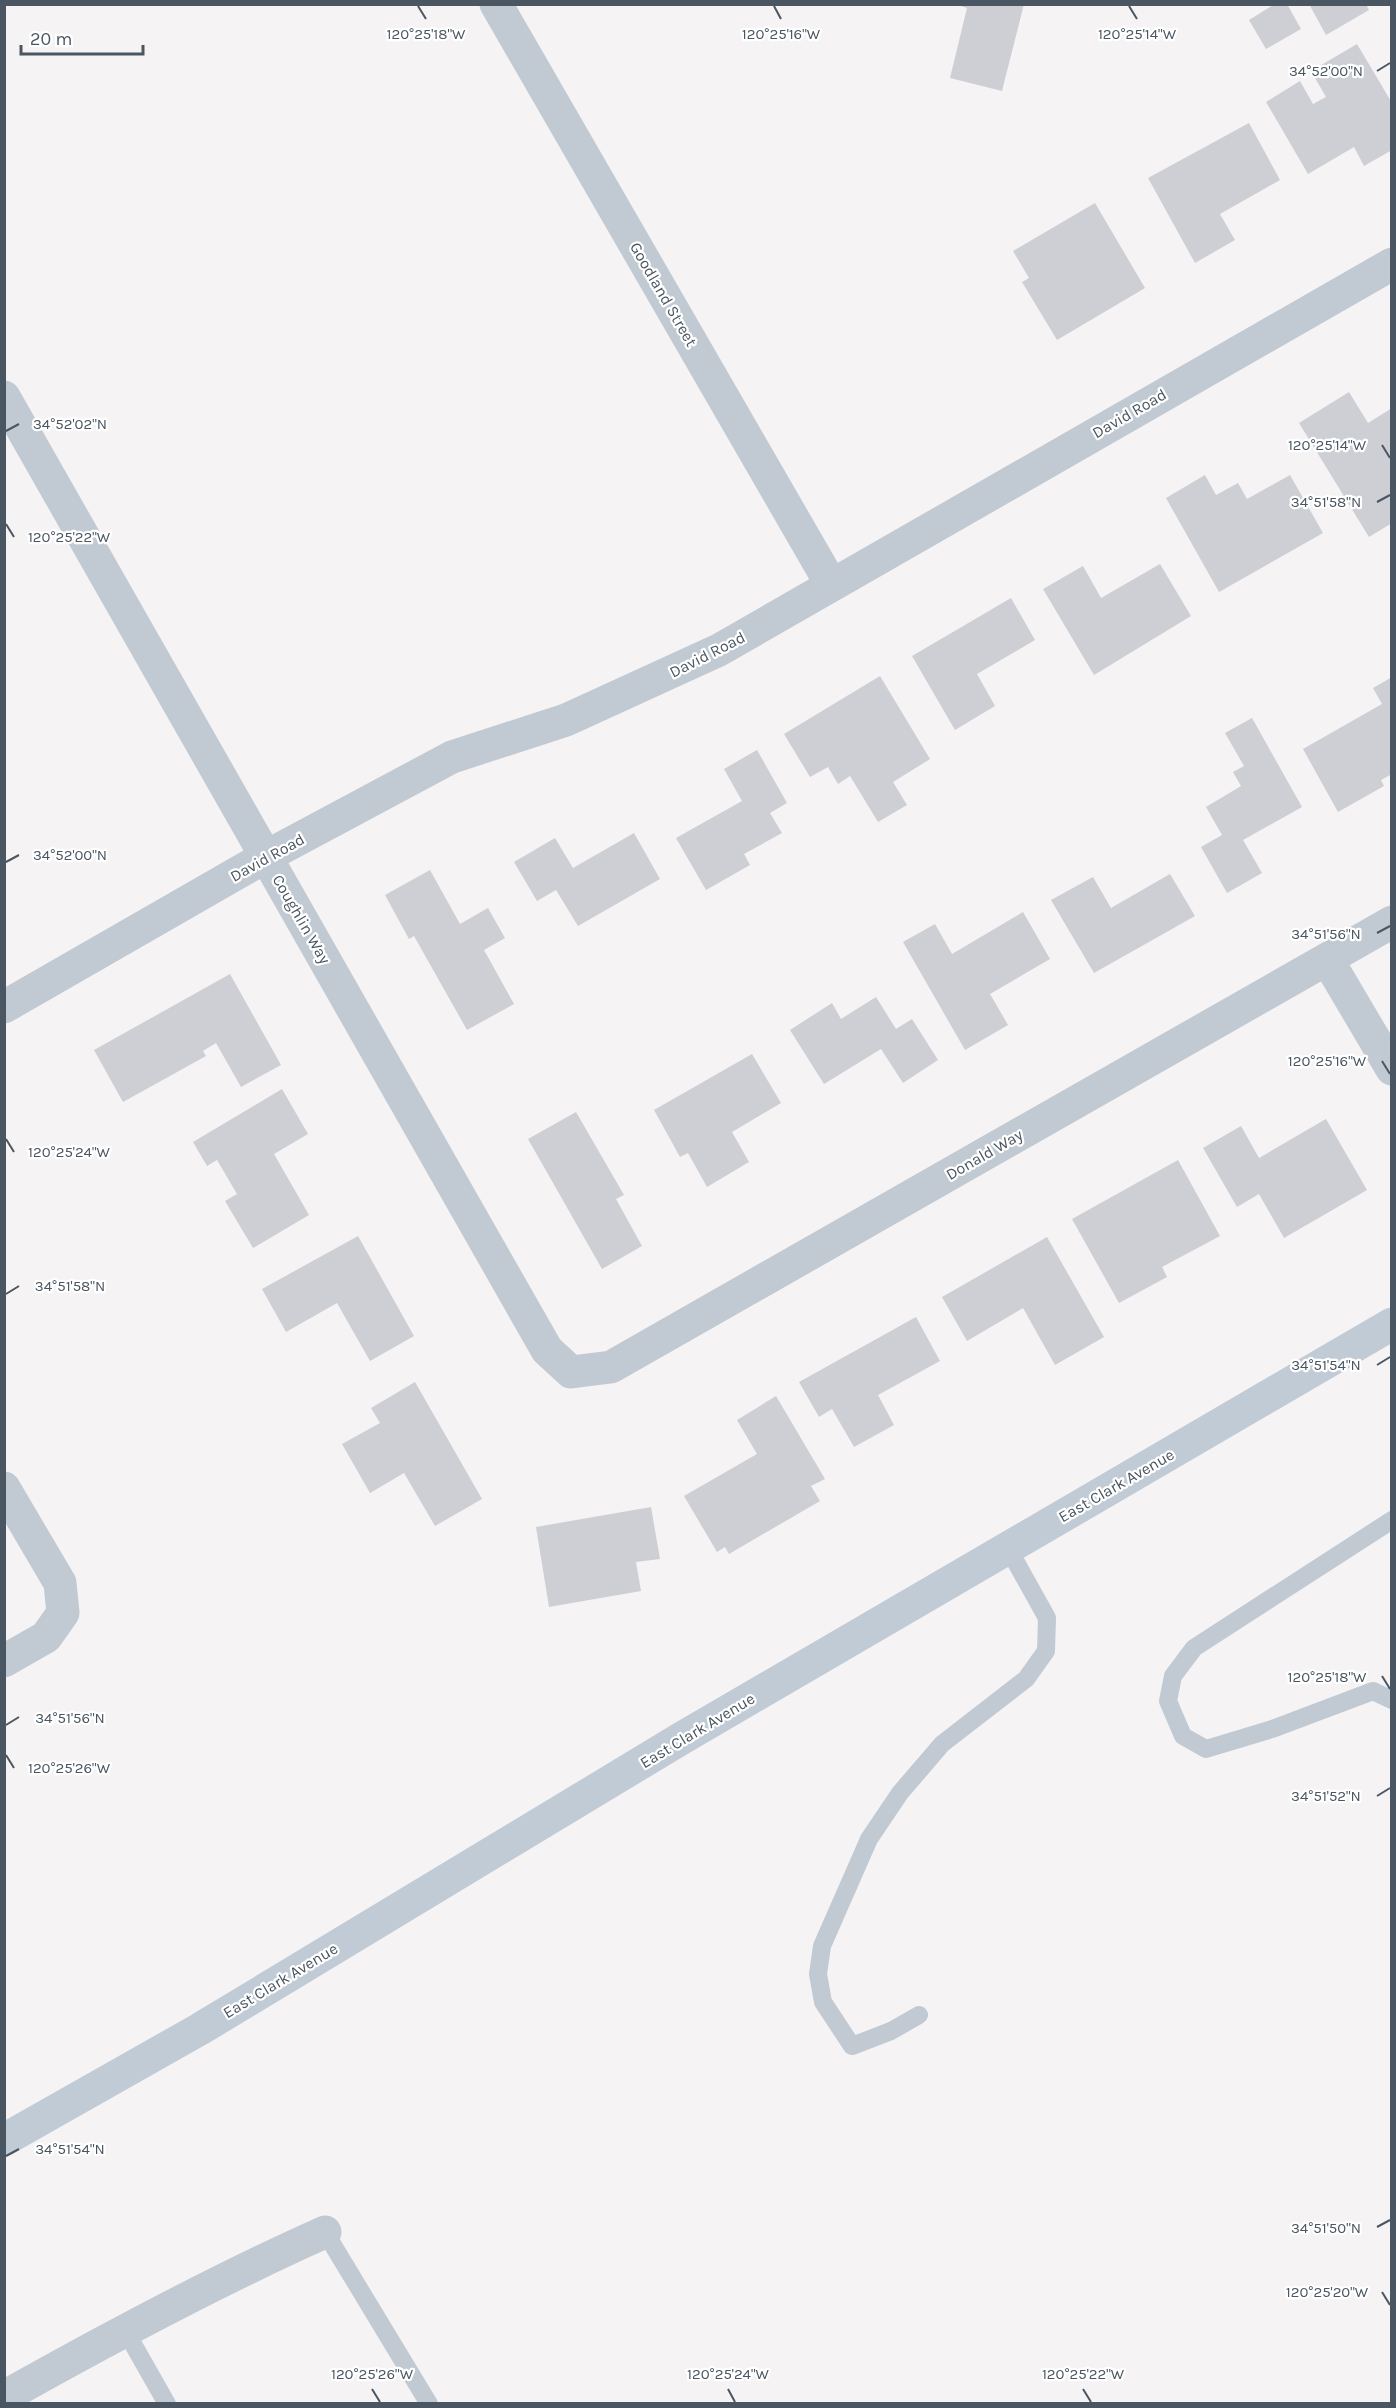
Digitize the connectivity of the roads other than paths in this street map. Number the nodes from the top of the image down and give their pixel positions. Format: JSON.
{"nodes":[{"id":1,"x":496,"y":4,"type":"edge"},
{"id":2,"x":1392,"y":264,"type":"edge"},
{"id":3,"x":4,"y":397,"type":"edge"},
{"id":4,"x":831,"y":584,"type":"junction"},
{"id":5,"x":267,"y":856,"type":"junction"},
{"id":6,"x":1392,"y":922,"type":"edge"},
{"id":7,"x":1328,"y":958,"type":"junction"},
{"id":8,"x":4,"y":1007,"type":"edge"},
{"id":9,"x":1392,"y":1069,"type":"edge"},
{"id":10,"x":1392,"y":1324,"type":"edge"},
{"id":11,"x":571,"y":1372,"type":"joint"},
{"id":12,"x":4,"y":1488,"type":"edge"},
{"id":13,"x":1392,"y":1520,"type":"edge"},
{"id":14,"x":1008,"y":1548,"type":"junction"},
{"id":15,"x":4,"y":1661,"type":"edge"},
{"id":16,"x":1392,"y":1700,"type":"edge"},
{"id":17,"x":919,"y":2015,"type":"dead end"},
{"id":18,"x":4,"y":2140,"type":"edge"},
{"id":19,"x":326,"y":2232,"type":"joint"},
{"id":20,"x":125,"y":2330,"type":"junction"},
{"id":21,"x":4,"y":2397,"type":"edge"},
{"id":22,"x":167,"y":2403,"type":"edge"},
{"id":23,"x":429,"y":2403,"type":"edge"}],
"edges":[{"from":1,"to":4,"type":"street","name":"Goodland Street"},
{"from":2,"to":4,"type":"street","name":"David Road"},
{"from":3,"to":5,"type":"street","name":"Coughlin Way"},
{"from":4,"to":5,"type":"street","name":"David Road"},
{"from":5,"to":8,"type":"street","name":"David Road"},
{"from":5,"to":11,"type":"street","name":"Coughlin Way"},
{"from":6,"to":7,"type":"street","name":"Donald Way"},
{"from":7,"to":9,"type":"street"},
{"from":7,"to":11,"type":"street","name":"Donald Way"},
{"from":10,"to":14,"type":"main road","name":"East Clark Avenue"},
{"from":12,"to":15,"type":"street"},
{"from":13,"to":16,"type":"lane"},
{"from":14,"to":17,"type":"lane"},
{"from":14,"to":18,"type":"main road","name":"East Clark Avenue"},
{"from":19,"to":20,"type":"street"},
{"from":19,"to":23,"type":"lane"},
{"from":20,"to":21,"type":"street"},
{"from":20,"to":22,"type":"lane"}]}
